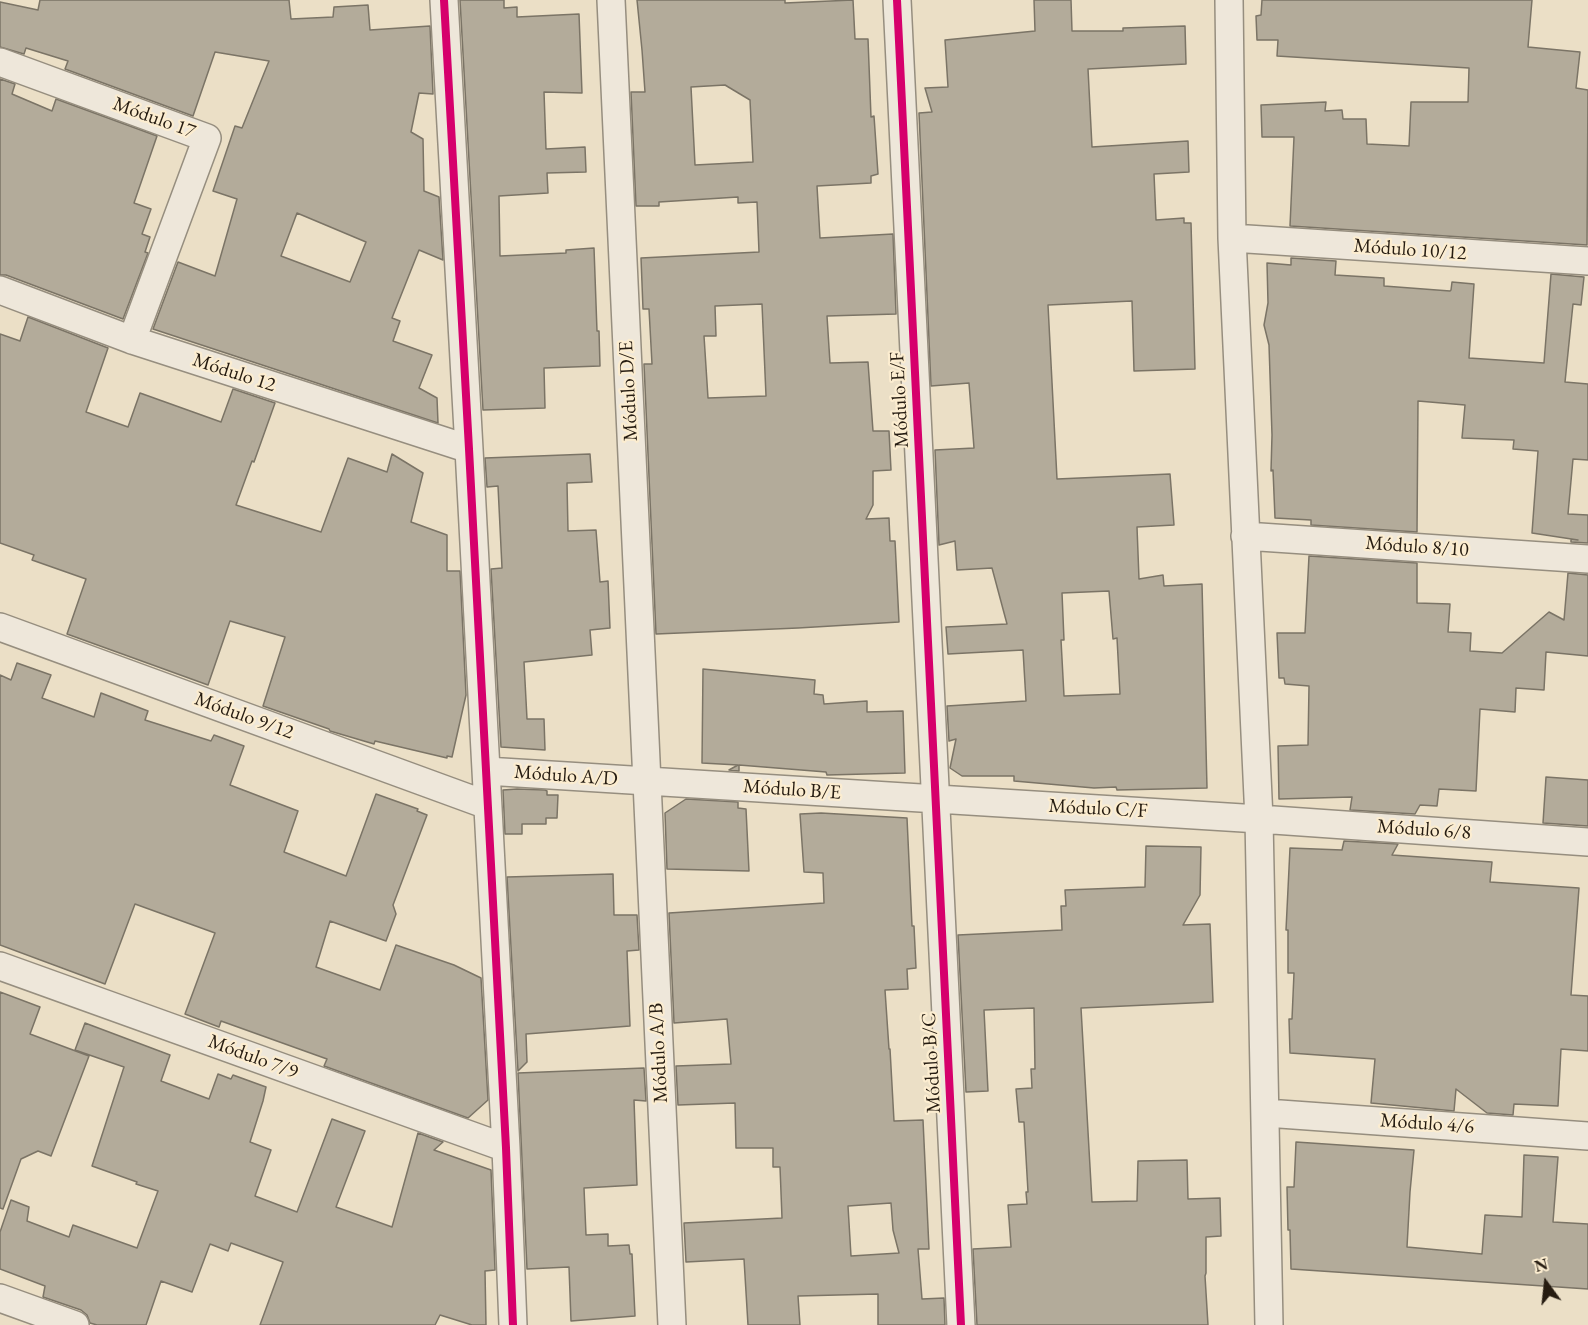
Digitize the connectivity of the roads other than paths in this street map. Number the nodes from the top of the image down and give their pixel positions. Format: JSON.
{"nodes":[{"id":1,"x":444,"y":0,"type":"edge"},
{"id":2,"x":611,"y":0,"type":"edge"},
{"id":3,"x":897,"y":0,"type":"edge"},
{"id":4,"x":1229,"y":0,"type":"edge"},
{"id":5,"x":0,"y":62,"type":"edge"},
{"id":6,"x":1232,"y":238,"type":"junction"},
{"id":7,"x":1588,"y":261,"type":"edge"},
{"id":8,"x":0,"y":290,"type":"edge"},
{"id":9,"x":132,"y":340,"type":"junction"},
{"id":10,"x":469,"y":449,"type":"junction"},
{"id":11,"x":1245,"y":536,"type":"junction"},
{"id":12,"x":1588,"y":559,"type":"edge"},
{"id":13,"x":0,"y":627,"type":"edge"},
{"id":14,"x":486,"y":771,"type":"junction"},
{"id":15,"x":647,"y":781,"type":"junction"},
{"id":16,"x":936,"y":799,"type":"junction"},
{"id":17,"x":487,"y":805,"type":"junction"},
{"id":18,"x":1259,"y":819,"type":"junction"},
{"id":19,"x":1588,"y":842,"type":"edge"},
{"id":20,"x":0,"y":966,"type":"edge"},
{"id":21,"x":1266,"y":1113,"type":"junction"},
{"id":22,"x":1588,"y":1136,"type":"edge"},
{"id":23,"x":506,"y":1148,"type":"junction"},
{"id":24,"x":0,"y":1298,"type":"edge"},
{"id":25,"x":75,"y":1325,"type":"edge"},
{"id":26,"x":513,"y":1325,"type":"edge"},
{"id":27,"x":672,"y":1325,"type":"edge"},
{"id":28,"x":962,"y":1325,"type":"edge"},
{"id":29,"x":1269,"y":1325,"type":"edge"}],
"edges":[{"from":1,"to":10,"type":"street"},
{"from":2,"to":15,"type":"street","name":"Módulo D/E"},
{"from":3,"to":16,"type":"street","name":"Módulo E/F"},
{"from":4,"to":6,"type":"street"},
{"from":5,"to":9,"type":"street","name":"Módulo 17"},
{"from":6,"to":7,"type":"street","name":"Módulo 10/12"},
{"from":6,"to":11,"type":"street"},
{"from":8,"to":9,"type":"street","name":"Módulo 12"},
{"from":9,"to":10,"type":"street","name":"Módulo 12"},
{"from":10,"to":14,"type":"street"},
{"from":11,"to":12,"type":"street","name":"Módulo 8/10"},
{"from":11,"to":18,"type":"street"},
{"from":13,"to":17,"type":"street","name":"Módulo 9/12"},
{"from":14,"to":15,"type":"street","name":"Módulo A/D"},
{"from":14,"to":17,"type":"street"},
{"from":15,"to":16,"type":"street","name":"Módulo B/E"},
{"from":15,"to":27,"type":"street","name":"Módulo A/B"},
{"from":16,"to":18,"type":"street","name":"Módulo C/F"},
{"from":16,"to":28,"type":"street","name":"Módulo B/C"},
{"from":17,"to":23,"type":"street"},
{"from":18,"to":19,"type":"street","name":"Módulo 6/8"},
{"from":18,"to":21,"type":"street"},
{"from":20,"to":23,"type":"street","name":"Módulo 7/9"},
{"from":21,"to":22,"type":"street","name":"Módulo 4/6"},
{"from":21,"to":29,"type":"street"},
{"from":23,"to":26,"type":"street"},
{"from":24,"to":25,"type":"street"}]}
